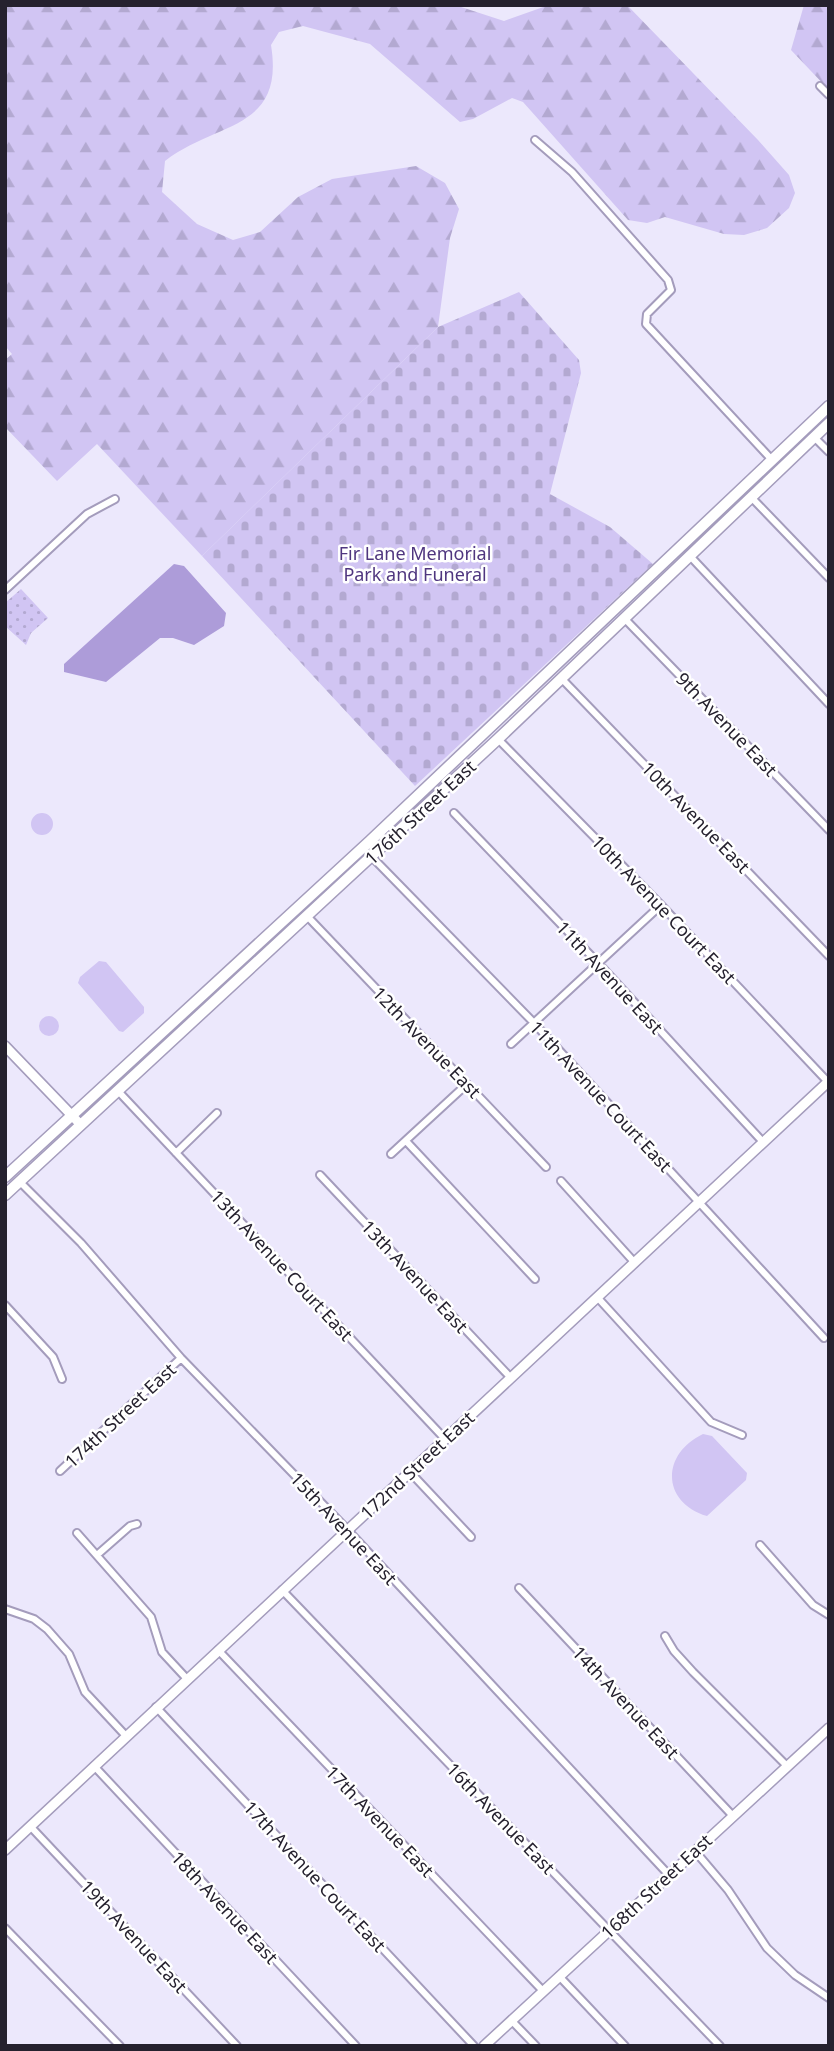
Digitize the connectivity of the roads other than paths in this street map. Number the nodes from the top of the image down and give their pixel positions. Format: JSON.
{"nodes":[{"id":1,"x":820,"y":86,"type":"dead end"},
{"id":2,"x":829,"y":95,"type":"edge"},
{"id":3,"x":535,"y":141,"type":"dead end"},
{"id":4,"x":829,"y":406,"type":"edge"},
{"id":5,"x":829,"y":423,"type":"edge"},
{"id":6,"x":814,"y":437,"type":"junction"},
{"id":7,"x":787,"y":446,"type":"junction"},
{"id":8,"x":829,"y":452,"type":"edge"},
{"id":9,"x":772,"y":460,"type":"junction"},
{"id":10,"x":751,"y":497,"type":"junction"},
{"id":11,"x":115,"y":499,"type":"dead end"},
{"id":12,"x":724,"y":506,"type":"junction"},
{"id":13,"x":689,"y":555,"type":"junction"},
{"id":14,"x":829,"y":578,"type":"edge"},
{"id":15,"x":5,"y":590,"type":"edge"},
{"id":16,"x":624,"y":618,"type":"junction"},
{"id":17,"x":562,"y":678,"type":"junction"},
{"id":18,"x":829,"y":704,"type":"edge"},
{"id":19,"x":498,"y":739,"type":"junction"},
{"id":20,"x":412,"y":801,"type":"junction"},
{"id":21,"x":454,"y":813,"type":"dead end"},
{"id":22,"x":829,"y":830,"type":"edge"},
{"id":23,"x":372,"y":858,"type":"junction"},
{"id":24,"x":662,"y":905,"type":"junction"},
{"id":25,"x":307,"y":916,"type":"junction"},
{"id":26,"x":829,"y":956,"type":"edge"},
{"id":27,"x":599,"y":964,"type":"junction"},
{"id":28,"x":180,"y":1016,"type":"junction"},
{"id":29,"x":534,"y":1023,"type":"junction"},
{"id":30,"x":511,"y":1044,"type":"dead end"},
{"id":31,"x":5,"y":1046,"type":"edge"},
{"id":32,"x":828,"y":1081,"type":"edge"},
{"id":33,"x":467,"y":1084,"type":"junction"},
{"id":34,"x":118,"y":1091,"type":"junction"},
{"id":35,"x":218,"y":1112,"type":"dead end"},
{"id":36,"x":71,"y":1115,"type":"junction"},
{"id":37,"x":80,"y":1124,"type":"junction"},
{"id":38,"x":406,"y":1141,"type":"junction"},
{"id":39,"x":763,"y":1142,"type":"junction"},
{"id":40,"x":176,"y":1153,"type":"junction"},
{"id":41,"x":391,"y":1154,"type":"dead end"},
{"id":42,"x":546,"y":1167,"type":"dead end"},
{"id":43,"x":320,"y":1175,"type":"dead end"},
{"id":44,"x":5,"y":1177,"type":"edge"},
{"id":45,"x":561,"y":1181,"type":"dead end"},
{"id":46,"x":20,"y":1182,"type":"junction"},
{"id":47,"x":5,"y":1195,"type":"edge"},
{"id":48,"x":700,"y":1203,"type":"junction"},
{"id":49,"x":635,"y":1263,"type":"junction"},
{"id":50,"x":535,"y":1279,"type":"dead end"},
{"id":51,"x":598,"y":1298,"type":"junction"},
{"id":52,"x":5,"y":1305,"type":"edge"},
{"id":53,"x":824,"y":1338,"type":"dead end"},
{"id":54,"x":181,"y":1358,"type":"junction"},
{"id":55,"x":510,"y":1378,"type":"junction"},
{"id":56,"x":62,"y":1379,"type":"dead end"},
{"id":57,"x":742,"y":1436,"type":"dead end"},
{"id":58,"x":445,"y":1439,"type":"junction"},
{"id":59,"x":60,"y":1471,"type":"dead end"},
{"id":60,"x":410,"y":1472,"type":"junction"},
{"id":61,"x":136,"y":1524,"type":"dead end"},
{"id":62,"x":346,"y":1531,"type":"junction"},
{"id":63,"x":77,"y":1533,"type":"dead end"},
{"id":64,"x":471,"y":1537,"type":"dead end"},
{"id":65,"x":761,"y":1545,"type":"dead end"},
{"id":66,"x":97,"y":1555,"type":"junction"},
{"id":67,"x":519,"y":1588,"type":"dead end"},
{"id":68,"x":282,"y":1590,"type":"junction"},
{"id":69,"x":5,"y":1609,"type":"edge"},
{"id":70,"x":829,"y":1615,"type":"edge"},
{"id":71,"x":665,"y":1636,"type":"dead end"},
{"id":72,"x":218,"y":1650,"type":"junction"},
{"id":73,"x":187,"y":1679,"type":"junction"},
{"id":74,"x":156,"y":1707,"type":"junction"},
{"id":75,"x":829,"y":1728,"type":"edge"},
{"id":76,"x":126,"y":1736,"type":"junction"},
{"id":77,"x":94,"y":1766,"type":"junction"},
{"id":78,"x":787,"y":1766,"type":"junction"},
{"id":79,"x":733,"y":1815,"type":"junction"},
{"id":80,"x":30,"y":1826,"type":"junction"},
{"id":81,"x":5,"y":1850,"type":"edge"},
{"id":82,"x":695,"y":1850,"type":"junction"},
{"id":83,"x":668,"y":1874,"type":"junction"},
{"id":84,"x":5,"y":1927,"type":"edge"},
{"id":85,"x":609,"y":1929,"type":"junction"},
{"id":86,"x":559,"y":1976,"type":"junction"},
{"id":87,"x":543,"y":1991,"type":"junction"},
{"id":88,"x":829,"y":1998,"type":"edge"},
{"id":89,"x":511,"y":2020,"type":"junction"},
{"id":90,"x":120,"y":2046,"type":"edge"},
{"id":91,"x":237,"y":2046,"type":"edge"},
{"id":92,"x":356,"y":2046,"type":"edge"},
{"id":93,"x":474,"y":2046,"type":"edge"},
{"id":94,"x":484,"y":2046,"type":"edge"},
{"id":95,"x":536,"y":2046,"type":"edge"},
{"id":96,"x":625,"y":2046,"type":"edge"},
{"id":97,"x":720,"y":2046,"type":"edge"}],
"edges":[{"from":1,"to":2,"type":"street"},
{"from":3,"to":9,"type":"street"},
{"from":4,"to":7,"type":"main road","name":"176th Street East"},
{"from":5,"to":6,"type":"main road","name":"176th Street East"},
{"from":6,"to":8,"type":"street"},
{"from":6,"to":10,"type":"main road","name":"176th Street East"},
{"from":7,"to":9,"type":"main road","name":"176th Street East"},
{"from":7,"to":10,"type":"main road"},
{"from":9,"to":12,"type":"main road","name":"176th Street East"},
{"from":10,"to":13,"type":"main road","name":"176th Street East"},
{"from":10,"to":14,"type":"street"},
{"from":11,"to":15,"type":"street"},
{"from":12,"to":13,"type":"main road"},
{"from":12,"to":20,"type":"main road","name":"176th Street East"},
{"from":13,"to":16,"type":"main road","name":"176th Street East"},
{"from":13,"to":18,"type":"street"},
{"from":16,"to":17,"type":"main road","name":"176th Street East"},
{"from":16,"to":22,"type":"street","name":"9th Avenue East"},
{"from":17,"to":19,"type":"main road","name":"176th Street East"},
{"from":17,"to":26,"type":"street","name":"10th Avenue East"},
{"from":19,"to":23,"type":"main road","name":"176th Street East"},
{"from":19,"to":24,"type":"street","name":"10th Avenue Court East"},
{"from":20,"to":23,"type":"main road"},
{"from":20,"to":28,"type":"main road","name":"176th Street East"},
{"from":21,"to":27,"type":"street","name":"11th Avenue East"},
{"from":23,"to":25,"type":"main road","name":"176th Street East"},
{"from":23,"to":29,"type":"street","name":"11th Avenue Court East"},
{"from":24,"to":27,"type":"street"},
{"from":24,"to":32,"type":"street","name":"10th Avenue Court East"},
{"from":25,"to":33,"type":"street","name":"12th Avenue East"},
{"from":25,"to":34,"type":"main road","name":"176th Street East"},
{"from":27,"to":29,"type":"street"},
{"from":27,"to":39,"type":"street","name":"11th Avenue East"},
{"from":28,"to":34,"type":"main road"},
{"from":28,"to":36,"type":"main road","name":"176th Street East"},
{"from":29,"to":30,"type":"street"},
{"from":29,"to":48,"type":"street","name":"11th Avenue Court East"},
{"from":31,"to":36,"type":"street"},
{"from":32,"to":39,"type":"street","name":"172nd Street East"},
{"from":33,"to":38,"type":"street"},
{"from":33,"to":42,"type":"street","name":"12th Avenue East"},
{"from":34,"to":37,"type":"main road","name":"176th Street East"},
{"from":34,"to":40,"type":"street","name":"13th Avenue Court East"},
{"from":35,"to":40,"type":"street"},
{"from":36,"to":37,"type":"street"},
{"from":36,"to":44,"type":"main road","name":"176th Street East"},
{"from":37,"to":46,"type":"main road","name":"176th Street East"},
{"from":38,"to":41,"type":"street"},
{"from":38,"to":50,"type":"street"},
{"from":39,"to":48,"type":"street","name":"172nd Street East"},
{"from":40,"to":58,"type":"street","name":"13th Avenue Court East"},
{"from":43,"to":55,"type":"street","name":"13th Avenue East"},
{"from":45,"to":49,"type":"street"},
{"from":46,"to":47,"type":"main road","name":"176th Street East"},
{"from":46,"to":54,"type":"street","name":"15th Avenue East"},
{"from":48,"to":49,"type":"street","name":"172nd Street East"},
{"from":48,"to":53,"type":"street","name":"11th Avenue Court East"},
{"from":49,"to":51,"type":"street","name":"172nd Street East"},
{"from":51,"to":55,"type":"street","name":"172nd Street East"},
{"from":51,"to":57,"type":"street"},
{"from":52,"to":56,"type":"street"},
{"from":54,"to":59,"type":"street","name":"174th Street East"},
{"from":54,"to":62,"type":"street","name":"15th Avenue East"},
{"from":55,"to":58,"type":"street","name":"172nd Street East"},
{"from":58,"to":60,"type":"street","name":"172nd Street East"},
{"from":60,"to":62,"type":"street","name":"172nd Street East"},
{"from":60,"to":64,"type":"street"},
{"from":61,"to":66,"type":"street"},
{"from":62,"to":68,"type":"street","name":"172nd Street East"},
{"from":62,"to":83,"type":"street","name":"15th Avenue East"},
{"from":63,"to":66,"type":"street"},
{"from":65,"to":70,"type":"street"},
{"from":66,"to":73,"type":"street"},
{"from":67,"to":79,"type":"street","name":"14th Avenue East"},
{"from":68,"to":72,"type":"street","name":"172nd Street East"},
{"from":68,"to":85,"type":"street","name":"16th Avenue East"},
{"from":69,"to":76,"type":"street"},
{"from":71,"to":78,"type":"street"},
{"from":72,"to":73,"type":"street","name":"172nd Street East"},
{"from":72,"to":87,"type":"street","name":"17th Avenue East"},
{"from":73,"to":74,"type":"street","name":"172nd Street East"},
{"from":74,"to":76,"type":"street","name":"172nd Street East"},
{"from":74,"to":93,"type":"street","name":"17th Avenue Court East"},
{"from":75,"to":78,"type":"street","name":"168th Street East"},
{"from":76,"to":77,"type":"street","name":"172nd Street East"},
{"from":77,"to":80,"type":"street","name":"172nd Street East"},
{"from":77,"to":92,"type":"street","name":"18th Avenue East"},
{"from":78,"to":79,"type":"street","name":"168th Street East"},
{"from":79,"to":82,"type":"street","name":"168th Street East"},
{"from":80,"to":81,"type":"street","name":"172nd Street East"},
{"from":80,"to":91,"type":"street","name":"19th Avenue East"},
{"from":82,"to":83,"type":"street","name":"168th Street East"},
{"from":82,"to":88,"type":"street"},
{"from":83,"to":85,"type":"street","name":"168th Street East"},
{"from":84,"to":90,"type":"street"},
{"from":85,"to":86,"type":"street","name":"168th Street East"},
{"from":85,"to":97,"type":"street","name":"16th Avenue East"},
{"from":86,"to":87,"type":"street","name":"168th Street East"},
{"from":86,"to":96,"type":"street"},
{"from":87,"to":89,"type":"street","name":"168th Street East"},
{"from":89,"to":94,"type":"street","name":"168th Street East"},
{"from":89,"to":95,"type":"street"}]}
